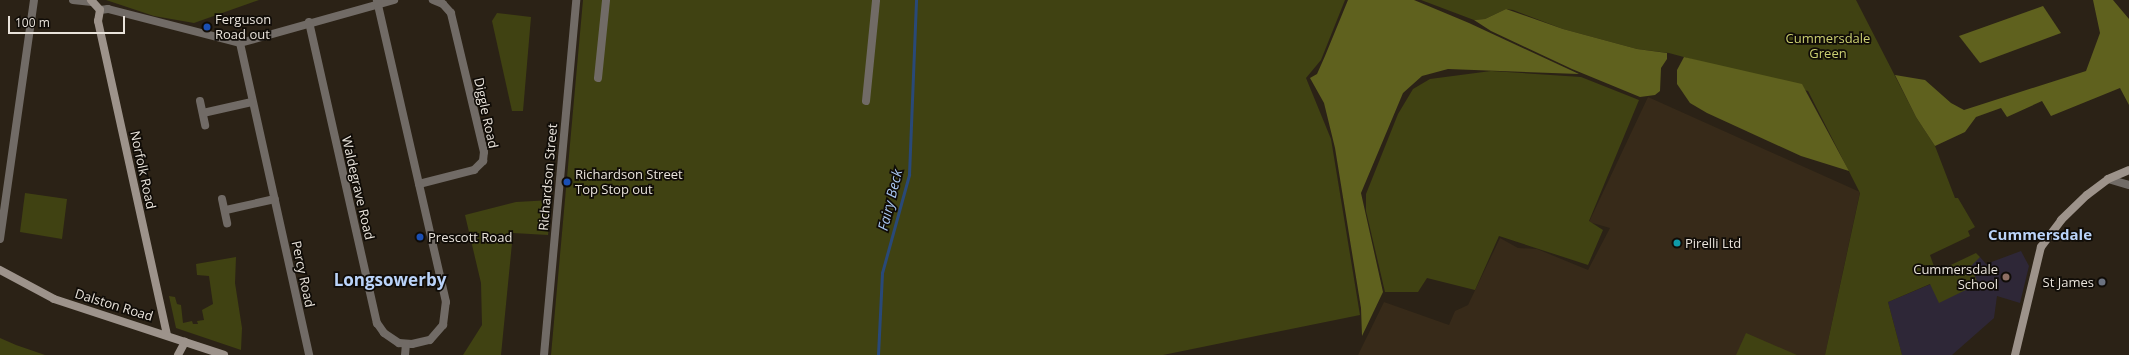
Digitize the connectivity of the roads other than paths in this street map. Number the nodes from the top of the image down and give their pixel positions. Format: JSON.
{"nodes":[{"id":1,"x":34,"y":0,"type":"edge"},
{"id":2,"x":73,"y":0,"type":"edge"},
{"id":3,"x":394,"y":0,"type":"edge"},
{"id":4,"x":433,"y":0,"type":"edge"},
{"id":5,"x":576,"y":0,"type":"edge"},
{"id":6,"x":606,"y":0,"type":"edge"},
{"id":7,"x":876,"y":0,"type":"edge"},
{"id":8,"x":92,"y":1,"type":"edge"},
{"id":9,"x":377,"y":2,"type":"edge"},
{"id":10,"x":444,"y":2,"type":"edge"},
{"id":11,"x":100,"y":10,"type":"junction"},
{"id":12,"x":308,"y":22,"type":"junction"},
{"id":13,"x":240,"y":43,"type":"junction"},
{"id":14,"x":598,"y":78,"type":"dead end"},
{"id":15,"x":200,"y":101,"type":"dead end"},
{"id":16,"x":866,"y":101,"type":"dead end"},
{"id":17,"x":252,"y":102,"type":"junction"},
{"id":18,"x":203,"y":113,"type":"junction"},
{"id":19,"x":205,"y":125,"type":"dead end"},
{"id":20,"x":2129,"y":170,"type":"edge"},
{"id":21,"x":2108,"y":179,"type":"junction"},
{"id":22,"x":419,"y":184,"type":"junction"},
{"id":23,"x":2129,"y":185,"type":"edge"},
{"id":24,"x":222,"y":199,"type":"dead end"},
{"id":25,"x":275,"y":199,"type":"junction"},
{"id":26,"x":226,"y":210,"type":"junction"},
{"id":27,"x":227,"y":223,"type":"dead end"},
{"id":28,"x":0,"y":239,"type":"edge"},
{"id":29,"x":0,"y":270,"type":"edge"},
{"id":30,"x":167,"y":334,"type":"junction"},
{"id":31,"x":185,"y":342,"type":"junction"},
{"id":32,"x":406,"y":344,"type":"junction"},
{"id":33,"x":178,"y":355,"type":"edge"},
{"id":34,"x":224,"y":355,"type":"edge"},
{"id":35,"x":308,"y":355,"type":"edge"},
{"id":36,"x":405,"y":355,"type":"edge"},
{"id":37,"x":544,"y":355,"type":"edge"},
{"id":38,"x":2015,"y":355,"type":"edge"}],
"edges":[{"from":1,"to":28,"type":"street"},
{"from":2,"to":8,"type":"street"},
{"from":3,"to":9,"type":"street"},
{"from":4,"to":10,"type":"street"},
{"from":5,"to":37,"type":"street","name":"Richardson Street"},
{"from":6,"to":14,"type":"street"},
{"from":7,"to":16,"type":"street"},
{"from":8,"to":11,"type":"street"},
{"from":9,"to":12,"type":"street"},
{"from":9,"to":22,"type":"street"},
{"from":10,"to":22,"type":"street","name":"Diggle Road"},
{"from":11,"to":13,"type":"street"},
{"from":11,"to":30,"type":"street","name":"Norfolk Road"},
{"from":12,"to":13,"type":"street"},
{"from":12,"to":32,"type":"street","name":"Waldegrave Road"},
{"from":13,"to":17,"type":"street","name":"Percy Road"},
{"from":15,"to":18,"type":"street"},
{"from":17,"to":18,"type":"street"},
{"from":17,"to":25,"type":"street","name":"Percy Road"},
{"from":18,"to":19,"type":"street"},
{"from":20,"to":21,"type":"street"},
{"from":21,"to":23,"type":"street"},
{"from":21,"to":38,"type":"street"},
{"from":22,"to":32,"type":"street"},
{"from":24,"to":26,"type":"street"},
{"from":25,"to":26,"type":"street"},
{"from":25,"to":35,"type":"street","name":"Percy Road"},
{"from":26,"to":27,"type":"street"},
{"from":29,"to":30,"type":"street","name":"Dalston Road"},
{"from":30,"to":31,"type":"street","name":"Dalston Road"},
{"from":31,"to":33,"type":"street"},
{"from":31,"to":34,"type":"street","name":"Dalston Road"},
{"from":32,"to":36,"type":"street"}]}
